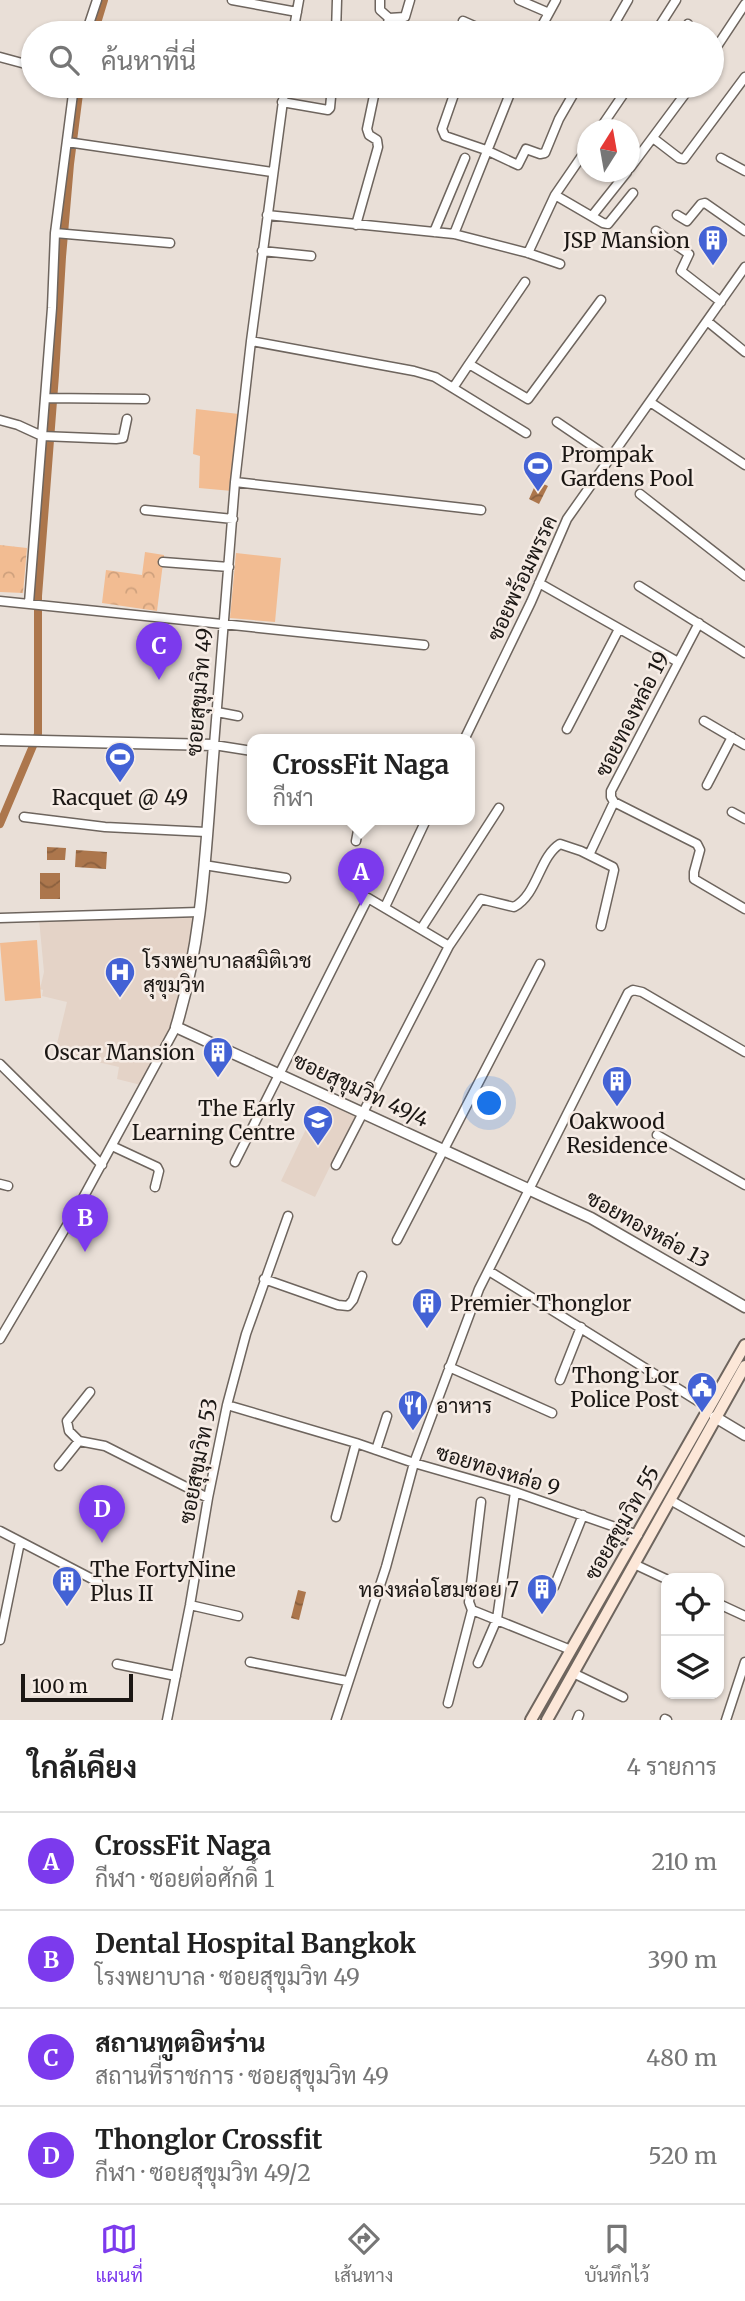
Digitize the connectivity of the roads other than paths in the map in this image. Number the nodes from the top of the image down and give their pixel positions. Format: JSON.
{"nodes":[{"id":1,"x":97,"y":0,"type":"edge"},
{"id":2,"x":232,"y":0,"type":"edge"},
{"id":3,"x":299,"y":0,"type":"edge"},
{"id":4,"x":337,"y":0,"type":"edge"},
{"id":5,"x":380,"y":0,"type":"edge"},
{"id":6,"x":410,"y":0,"type":"edge"},
{"id":7,"x":519,"y":0,"type":"edge"},
{"id":8,"x":556,"y":0,"type":"edge"},
{"id":9,"x":628,"y":0,"type":"edge"},
{"id":10,"x":676,"y":0,"type":"edge"},
{"id":11,"x":745,"y":4,"type":"edge"},
{"id":12,"x":297,"y":12,"type":"junction"},
{"id":13,"x":549,"y":13,"type":"junction"},
{"id":14,"x":388,"y":18,"type":"junction"},
{"id":15,"x":90,"y":21,"type":"edge"},
{"id":16,"x":295,"y":21,"type":"edge"},
{"id":17,"x":336,"y":21,"type":"edge"},
{"id":18,"x":388,"y":21,"type":"edge"},
{"id":19,"x":545,"y":21,"type":"edge"},
{"id":20,"x":616,"y":21,"type":"edge"},
{"id":21,"x":663,"y":21,"type":"edge"},
{"id":22,"x":724,"y":36,"type":"edge"},
{"id":23,"x":0,"y":57,"type":"edge"},
{"id":24,"x":21,"y":63,"type":"edge"},
{"id":25,"x":745,"y":76,"type":"edge"},
{"id":26,"x":72,"y":98,"type":"edge"},
{"id":27,"x":283,"y":98,"type":"edge"},
{"id":28,"x":331,"y":98,"type":"edge"},
{"id":29,"x":374,"y":98,"type":"edge"},
{"id":30,"x":453,"y":98,"type":"edge"},
{"id":31,"x":508,"y":98,"type":"edge"},
{"id":32,"x":571,"y":98,"type":"edge"},
{"id":33,"x":621,"y":98,"type":"edge"},
{"id":34,"x":682,"y":98,"type":"edge"},
{"id":35,"x":282,"y":102,"type":"junction"},
{"id":36,"x":606,"y":119,"type":"edge"},
{"id":37,"x":653,"y":138,"type":"junction"},
{"id":38,"x":67,"y":142,"type":"junction"},
{"id":39,"x":486,"y":150,"type":"junction"},
{"id":40,"x":640,"y":155,"type":"edge"},
{"id":41,"x":465,"y":158,"type":"dead end"},
{"id":42,"x":721,"y":158,"type":"dead end"},
{"id":43,"x":577,"y":162,"type":"edge"},
{"id":44,"x":272,"y":172,"type":"junction"},
{"id":45,"x":745,"y":172,"type":"edge"},
{"id":46,"x":619,"y":182,"type":"edge"},
{"id":47,"x":633,"y":193,"type":"dead end"},
{"id":48,"x":555,"y":195,"type":"junction"},
{"id":49,"x":267,"y":215,"type":"junction"},
{"id":50,"x":677,"y":215,"type":"dead end"},
{"id":51,"x":592,"y":216,"type":"junction"},
{"id":52,"x":356,"y":225,"type":"junction"},
{"id":53,"x":656,"y":231,"type":"dead end"},
{"id":54,"x":745,"y":231,"type":"edge"},
{"id":55,"x":434,"y":232,"type":"junction"},
{"id":56,"x":55,"y":233,"type":"junction"},
{"id":57,"x":454,"y":234,"type":"junction"},
{"id":58,"x":170,"y":243,"type":"dead end"},
{"id":59,"x":262,"y":251,"type":"junction"},
{"id":60,"x":528,"y":253,"type":"junction"},
{"id":61,"x":311,"y":256,"type":"dead end"},
{"id":62,"x":560,"y":264,"type":"dead end"},
{"id":63,"x":745,"y":267,"type":"edge"},
{"id":64,"x":525,"y":282,"type":"dead end"},
{"id":65,"x":601,"y":300,"type":"dead end"},
{"id":66,"x":720,"y":302,"type":"junction"},
{"id":67,"x":707,"y":321,"type":"junction"},
{"id":68,"x":251,"y":341,"type":"junction"},
{"id":69,"x":745,"y":352,"type":"edge"},
{"id":70,"x":469,"y":364,"type":"junction"},
{"id":71,"x":453,"y":388,"type":"junction"},
{"id":72,"x":45,"y":398,"type":"junction"},
{"id":73,"x":145,"y":399,"type":"dead end"},
{"id":74,"x":650,"y":402,"type":"junction"},
{"id":75,"x":127,"y":419,"type":"dead end"},
{"id":76,"x":0,"y":420,"type":"edge"},
{"id":77,"x":557,"y":422,"type":"dead end"},
{"id":78,"x":526,"y":433,"type":"dead end"},
{"id":79,"x":42,"y":436,"type":"junction"},
{"id":80,"x":610,"y":458,"type":"junction"},
{"id":81,"x":745,"y":465,"type":"edge"},
{"id":82,"x":235,"y":482,"type":"junction"},
{"id":83,"x":640,"y":494,"type":"dead end"},
{"id":84,"x":145,"y":510,"type":"dead end"},
{"id":85,"x":481,"y":510,"type":"dead end"},
{"id":86,"x":233,"y":519,"type":"junction"},
{"id":87,"x":163,"y":562,"type":"dead end"},
{"id":88,"x":229,"y":567,"type":"junction"},
{"id":89,"x":745,"y":576,"type":"edge"},
{"id":90,"x":539,"y":583,"type":"junction"},
{"id":91,"x":639,"y":586,"type":"dead end"},
{"id":92,"x":0,"y":601,"type":"edge"},
{"id":93,"x":29,"y":603,"type":"junction"},
{"id":94,"x":225,"y":624,"type":"junction"},
{"id":95,"x":699,"y":624,"type":"junction"},
{"id":96,"x":619,"y":629,"type":"junction"},
{"id":97,"x":424,"y":645,"type":"dead end"},
{"id":98,"x":745,"y":653,"type":"edge"},
{"id":99,"x":678,"y":662,"type":"junction"},
{"id":100,"x":217,"y":712,"type":"junction"},
{"id":101,"x":238,"y":716,"type":"dead end"},
{"id":102,"x":704,"y":721,"type":"dead end"},
{"id":103,"x":567,"y":729,"type":"dead end"},
{"id":104,"x":467,"y":734,"type":"edge"},
{"id":105,"x":732,"y":737,"type":"junction"},
{"id":106,"x":0,"y":740,"type":"edge"},
{"id":107,"x":214,"y":744,"type":"junction"},
{"id":108,"x":745,"y":745,"type":"edge"},
{"id":109,"x":247,"y":750,"type":"edge"},
{"id":110,"x":708,"y":785,"type":"dead end"},
{"id":111,"x":614,"y":802,"type":"junction"},
{"id":112,"x":499,"y":808,"type":"dead end"},
{"id":113,"x":732,"y":812,"type":"dead end"},
{"id":114,"x":24,"y":817,"type":"dead end"},
{"id":115,"x":745,"y":819,"type":"edge"},
{"id":116,"x":359,"y":825,"type":"edge"},
{"id":117,"x":424,"y":825,"type":"edge"},
{"id":118,"x":206,"y":832,"type":"junction"},
{"id":119,"x":356,"y":841,"type":"dead end"},
{"id":120,"x":589,"y":855,"type":"junction"},
{"id":121,"x":204,"y":865,"type":"junction"},
{"id":122,"x":286,"y":878,"type":"dead end"},
{"id":123,"x":385,"y":907,"type":"junction"},
{"id":124,"x":745,"y":909,"type":"edge"},
{"id":125,"x":200,"y":912,"type":"junction"},
{"id":126,"x":0,"y":918,"type":"edge"},
{"id":127,"x":601,"y":926,"type":"dead end"},
{"id":128,"x":421,"y":929,"type":"junction"},
{"id":129,"x":449,"y":946,"type":"junction"},
{"id":130,"x":540,"y":964,"type":"dead end"},
{"id":131,"x":176,"y":1027,"type":"junction"},
{"id":132,"x":745,"y":1052,"type":"edge"},
{"id":133,"x":0,"y":1064,"type":"edge"},
{"id":134,"x":279,"y":1074,"type":"junction"},
{"id":135,"x":362,"y":1112,"type":"junction"},
{"id":136,"x":657,"y":1135,"type":"dead end"},
{"id":137,"x":112,"y":1146,"type":"junction"},
{"id":138,"x":445,"y":1150,"type":"junction"},
{"id":139,"x":235,"y":1162,"type":"dead end"},
{"id":140,"x":102,"y":1165,"type":"junction"},
{"id":141,"x":336,"y":1165,"type":"dead end"},
{"id":142,"x":745,"y":1185,"type":"edge"},
{"id":143,"x":155,"y":1187,"type":"dead end"},
{"id":144,"x":529,"y":1189,"type":"junction"},
{"id":145,"x":288,"y":1216,"type":"dead end"},
{"id":146,"x":397,"y":1240,"type":"dead end"},
{"id":147,"x":489,"y":1271,"type":"junction"},
{"id":148,"x":362,"y":1276,"type":"dead end"},
{"id":149,"x":264,"y":1279,"type":"junction"},
{"id":150,"x":745,"y":1307,"type":"edge"},
{"id":151,"x":581,"y":1327,"type":"junction"},
{"id":152,"x":0,"y":1339,"type":"edge"},
{"id":153,"x":745,"y":1345,"type":"edge"},
{"id":154,"x":745,"y":1366,"type":"edge"},
{"id":155,"x":449,"y":1367,"type":"junction"},
{"id":156,"x":559,"y":1380,"type":"dead end"},
{"id":157,"x":90,"y":1392,"type":"dead end"},
{"id":158,"x":227,"y":1405,"type":"junction"},
{"id":159,"x":552,"y":1413,"type":"dead end"},
{"id":160,"x":712,"y":1413,"type":"junction"},
{"id":161,"x":387,"y":1416,"type":"dead end"},
{"id":162,"x":745,"y":1435,"type":"edge"},
{"id":163,"x":79,"y":1441,"type":"junction"},
{"id":164,"x":356,"y":1443,"type":"junction"},
{"id":165,"x":376,"y":1450,"type":"junction"},
{"id":166,"x":414,"y":1464,"type":"junction"},
{"id":167,"x":60,"y":1466,"type":"dead end"},
{"id":168,"x":515,"y":1492,"type":"junction"},
{"id":169,"x":208,"y":1498,"type":"junction"},
{"id":170,"x":670,"y":1500,"type":"junction"},
{"id":171,"x":481,"y":1502,"type":"dead end"},
{"id":172,"x":583,"y":1515,"type":"junction"},
{"id":173,"x":336,"y":1517,"type":"dead end"},
{"id":174,"x":0,"y":1531,"type":"edge"},
{"id":175,"x":643,"y":1538,"type":"junction"},
{"id":176,"x":20,"y":1542,"type":"junction"},
{"id":177,"x":745,"y":1542,"type":"edge"},
{"id":178,"x":629,"y":1562,"type":"junction"},
{"id":179,"x":661,"y":1577,"type":"edge"},
{"id":180,"x":98,"y":1582,"type":"dead end"},
{"id":181,"x":554,"y":1587,"type":"dead end"},
{"id":182,"x":190,"y":1605,"type":"junction"},
{"id":183,"x":724,"y":1606,"type":"edge"},
{"id":184,"x":472,"y":1610,"type":"junction"},
{"id":185,"x":238,"y":1616,"type":"dead end"},
{"id":186,"x":745,"y":1616,"type":"edge"},
{"id":187,"x":497,"y":1619,"type":"junction"},
{"id":188,"x":0,"y":1640,"type":"edge"},
{"id":189,"x":570,"y":1650,"type":"junction"},
{"id":190,"x":583,"y":1656,"type":"junction"},
{"id":191,"x":250,"y":1662,"type":"dead end"},
{"id":192,"x":745,"y":1662,"type":"edge"},
{"id":193,"x":478,"y":1663,"type":"dead end"},
{"id":194,"x":117,"y":1664,"type":"dead end"},
{"id":195,"x":561,"y":1667,"type":"junction"},
{"id":196,"x":573,"y":1673,"type":"junction"},
{"id":197,"x":176,"y":1676,"type":"junction"},
{"id":198,"x":347,"y":1681,"type":"junction"},
{"id":199,"x":623,"y":1697,"type":"dead end"},
{"id":200,"x":448,"y":1703,"type":"dead end"},
{"id":201,"x":167,"y":1720,"type":"edge"},
{"id":202,"x":336,"y":1720,"type":"edge"},
{"id":203,"x":531,"y":1720,"type":"edge"},
{"id":204,"x":547,"y":1720,"type":"edge"},
{"id":205,"x":726,"y":1720,"type":"edge"}],
"edges":[{"from":1,"to":15,"type":"street"},
{"from":2,"to":12,"type":"street"},
{"from":3,"to":12,"type":"street"},
{"from":4,"to":17,"type":"street"},
{"from":5,"to":14,"type":"street"},
{"from":6,"to":14,"type":"street"},
{"from":7,"to":13,"type":"street"},
{"from":8,"to":13,"type":"street"},
{"from":9,"to":20,"type":"street"},
{"from":10,"to":21,"type":"street"},
{"from":11,"to":22,"type":"street"},
{"from":12,"to":16,"type":"street"},
{"from":13,"to":19,"type":"street"},
{"from":14,"to":18,"type":"street"},
{"from":23,"to":24,"type":"street"},
{"from":25,"to":37,"type":"street"},
{"from":26,"to":38,"type":"street"},
{"from":27,"to":35,"type":"street","name":"ซอยสุขุมวิท 49"},
{"from":28,"to":35,"type":"street"},
{"from":29,"to":52,"type":"street"},
{"from":30,"to":39,"type":"street"},
{"from":31,"to":39,"type":"street"},
{"from":32,"to":39,"type":"street"},
{"from":33,"to":36,"type":"street"},
{"from":34,"to":37,"type":"street"},
{"from":35,"to":44,"type":"street","name":"ซอยสุขุมวิท 49"},
{"from":37,"to":40,"type":"street"},
{"from":38,"to":44,"type":"street"},
{"from":38,"to":56,"type":"street"},
{"from":39,"to":57,"type":"street"},
{"from":41,"to":55,"type":"street"},
{"from":42,"to":45,"type":"street"},
{"from":43,"to":48,"type":"street"},
{"from":44,"to":49,"type":"street","name":"ซอยสุขุมวิท 49"},
{"from":46,"to":51,"type":"street"},
{"from":47,"to":51,"type":"street"},
{"from":48,"to":51,"type":"street"},
{"from":48,"to":60,"type":"street"},
{"from":49,"to":52,"type":"street"},
{"from":49,"to":59,"type":"street","name":"ซอยสุขุมวิท 49"},
{"from":50,"to":54,"type":"street"},
{"from":52,"to":55,"type":"street"},
{"from":53,"to":66,"type":"street"},
{"from":55,"to":57,"type":"street"},
{"from":56,"to":58,"type":"street"},
{"from":56,"to":72,"type":"street"},
{"from":57,"to":60,"type":"street"},
{"from":59,"to":61,"type":"street"},
{"from":59,"to":68,"type":"street","name":"ซอยสุขุมวิท 49"},
{"from":60,"to":62,"type":"street"},
{"from":63,"to":66,"type":"street","name":"ซอยพร้อมพรรค"},
{"from":64,"to":70,"type":"street"},
{"from":65,"to":70,"type":"street"},
{"from":66,"to":67,"type":"street","name":"ซอยพร้อมพรรค"},
{"from":67,"to":69,"type":"street"},
{"from":67,"to":74,"type":"street","name":"ซอยพร้อมพรรค"},
{"from":68,"to":71,"type":"street"},
{"from":68,"to":82,"type":"street","name":"ซอยสุขุมวิท 49"},
{"from":70,"to":71,"type":"street"},
{"from":71,"to":78,"type":"street"},
{"from":72,"to":73,"type":"street"},
{"from":72,"to":79,"type":"street"},
{"from":74,"to":80,"type":"street","name":"ซอยพร้อมพรรค"},
{"from":74,"to":81,"type":"street"},
{"from":75,"to":79,"type":"street"},
{"from":76,"to":79,"type":"street"},
{"from":77,"to":80,"type":"street"},
{"from":79,"to":93,"type":"street"},
{"from":80,"to":90,"type":"street","name":"ซอยพร้อมพรรค"},
{"from":82,"to":85,"type":"street"},
{"from":82,"to":86,"type":"street","name":"ซอยสุขุมวิท 49"},
{"from":83,"to":89,"type":"street"},
{"from":84,"to":86,"type":"street"},
{"from":86,"to":88,"type":"street","name":"ซอยสุขุมวิท 49"},
{"from":87,"to":88,"type":"street"},
{"from":88,"to":94,"type":"street","name":"ซอยสุขุมวิท 49"},
{"from":90,"to":96,"type":"street"},
{"from":90,"to":104,"type":"street","name":"ซอยพร้อมพรรค"},
{"from":91,"to":95,"type":"street"},
{"from":92,"to":93,"type":"street"},
{"from":93,"to":94,"type":"street"},
{"from":94,"to":97,"type":"street"},
{"from":94,"to":100,"type":"street","name":"ซอยสุขุมวิท 49"},
{"from":95,"to":98,"type":"street"},
{"from":95,"to":99,"type":"street","name":"ซอยทองหล่อ 19"},
{"from":96,"to":99,"type":"street"},
{"from":96,"to":103,"type":"street"},
{"from":99,"to":111,"type":"street","name":"ซอยทองหล่อ 19"},
{"from":100,"to":101,"type":"street"},
{"from":100,"to":107,"type":"street","name":"ซอยสุขุมวิท 49"},
{"from":102,"to":105,"type":"street"},
{"from":105,"to":108,"type":"street"},
{"from":105,"to":110,"type":"street"},
{"from":106,"to":107,"type":"street"},
{"from":107,"to":109,"type":"street"},
{"from":107,"to":118,"type":"street","name":"ซอยสุขุมวิท 49"},
{"from":111,"to":120,"type":"street"},
{"from":111,"to":124,"type":"street","name":"ซอยทองหล่อ 19"},
{"from":112,"to":128,"type":"street"},
{"from":113,"to":115,"type":"street"},
{"from":114,"to":118,"type":"street"},
{"from":116,"to":119,"type":"street"},
{"from":117,"to":123,"type":"street"},
{"from":118,"to":121,"type":"street","name":"ซอยสุขุมวิท 49"},
{"from":120,"to":127,"type":"street"},
{"from":120,"to":129,"type":"street"},
{"from":121,"to":122,"type":"street"},
{"from":121,"to":125,"type":"street","name":"ซอยสุขุมวิท 49"},
{"from":123,"to":128,"type":"street"},
{"from":123,"to":134,"type":"street"},
{"from":125,"to":126,"type":"street"},
{"from":125,"to":131,"type":"street","name":"ซอยสุขุมวิท 49"},
{"from":128,"to":129,"type":"street"},
{"from":129,"to":135,"type":"street"},
{"from":130,"to":138,"type":"street"},
{"from":131,"to":134,"type":"street","name":"ซอยสุขุมวิท 49/4"},
{"from":131,"to":137,"type":"street","name":"ซอยสุขุมวิท 49"},
{"from":132,"to":144,"type":"street"},
{"from":133,"to":140,"type":"street"},
{"from":134,"to":135,"type":"street","name":"ซอยสุขุมวิท 49/4"},
{"from":134,"to":139,"type":"street"},
{"from":135,"to":138,"type":"street","name":"ซอยสุขุมวิท 49/4"},
{"from":135,"to":141,"type":"street"},
{"from":136,"to":142,"type":"street"},
{"from":137,"to":140,"type":"street","name":"ซอยสุขุมวิท 49"},
{"from":137,"to":143,"type":"street"},
{"from":138,"to":144,"type":"street","name":"ซอยสุขุมวิท 49/4"},
{"from":138,"to":146,"type":"street"},
{"from":140,"to":152,"type":"street","name":"ซอยสุขุมวิท 49"},
{"from":144,"to":147,"type":"street"},
{"from":144,"to":150,"type":"street","name":"ซอยทองหล่อ 13"},
{"from":145,"to":149,"type":"street","name":"ซอยสุขุมวิท 53"},
{"from":147,"to":151,"type":"street"},
{"from":147,"to":155,"type":"street"},
{"from":148,"to":149,"type":"street"},
{"from":149,"to":158,"type":"street","name":"ซอยสุขุมวิท 53"},
{"from":151,"to":156,"type":"street"},
{"from":151,"to":160,"type":"street"},
{"from":153,"to":160,"type":"main road","name":"ซอยสุขุมวิท 55"},
{"from":154,"to":160,"type":"main road","name":"ซอยสุขุมวิท 55"},
{"from":155,"to":159,"type":"street"},
{"from":155,"to":166,"type":"street"},
{"from":157,"to":163,"type":"street"},
{"from":158,"to":164,"type":"street","name":"ซอยทองหล่อ 9"},
{"from":158,"to":169,"type":"street","name":"ซอยสุขุมวิท 53"},
{"from":160,"to":162,"type":"street"},
{"from":160,"to":170,"type":"main road","name":"ซอยสุขุมวิท 55"},
{"from":160,"to":175,"type":"main road","name":"ซอยสุขุมวิท 55"},
{"from":161,"to":165,"type":"street"},
{"from":163,"to":167,"type":"street"},
{"from":163,"to":169,"type":"street"},
{"from":164,"to":165,"type":"street","name":"ซอยทองหล่อ 9"},
{"from":164,"to":173,"type":"street"},
{"from":165,"to":166,"type":"street","name":"ซอยทองหล่อ 9"},
{"from":166,"to":168,"type":"street","name":"ซอยทองหล่อ 9"},
{"from":166,"to":198,"type":"street"},
{"from":168,"to":172,"type":"street","name":"ซอยทองหล่อ 9"},
{"from":168,"to":187,"type":"street"},
{"from":169,"to":182,"type":"street","name":"ซอยสุขุมวิท 53"},
{"from":170,"to":175,"type":"main road","name":"ซอยสุขุมวิท 55"},
{"from":170,"to":177,"type":"street"},
{"from":171,"to":184,"type":"street"},
{"from":172,"to":175,"type":"street","name":"ซอยทองหล่อ 9"},
{"from":172,"to":181,"type":"street"},
{"from":174,"to":176,"type":"street"},
{"from":175,"to":178,"type":"main road","name":"ซอยสุขุมวิท 55"},
{"from":176,"to":180,"type":"street"},
{"from":176,"to":188,"type":"street"},
{"from":178,"to":179,"type":"street"},
{"from":178,"to":189,"type":"main road","name":"ซอยสุขุมวิท 55"},
{"from":178,"to":190,"type":"main road","name":"ซอยสุขุมวิท 55"},
{"from":182,"to":185,"type":"street"},
{"from":182,"to":197,"type":"street","name":"ซอยสุขุมวิท 53"},
{"from":183,"to":186,"type":"street"},
{"from":184,"to":187,"type":"street"},
{"from":184,"to":200,"type":"street"},
{"from":187,"to":189,"type":"street"},
{"from":187,"to":193,"type":"street"},
{"from":189,"to":190,"type":"main road"},
{"from":189,"to":195,"type":"main road","name":"ซอยสุขุมวิท 55"},
{"from":190,"to":196,"type":"main road","name":"ซอยสุขุมวิท 55"},
{"from":191,"to":198,"type":"street"},
{"from":192,"to":205,"type":"street"},
{"from":194,"to":197,"type":"street"},
{"from":195,"to":196,"type":"main road"},
{"from":195,"to":203,"type":"main road","name":"ซอยสุขุมวิท 55"},
{"from":196,"to":199,"type":"street"},
{"from":196,"to":204,"type":"main road","name":"ซอยสุขุมวิท 55"},
{"from":197,"to":201,"type":"street","name":"ซอยสุขุมวิท 53"},
{"from":198,"to":202,"type":"street"}]}
